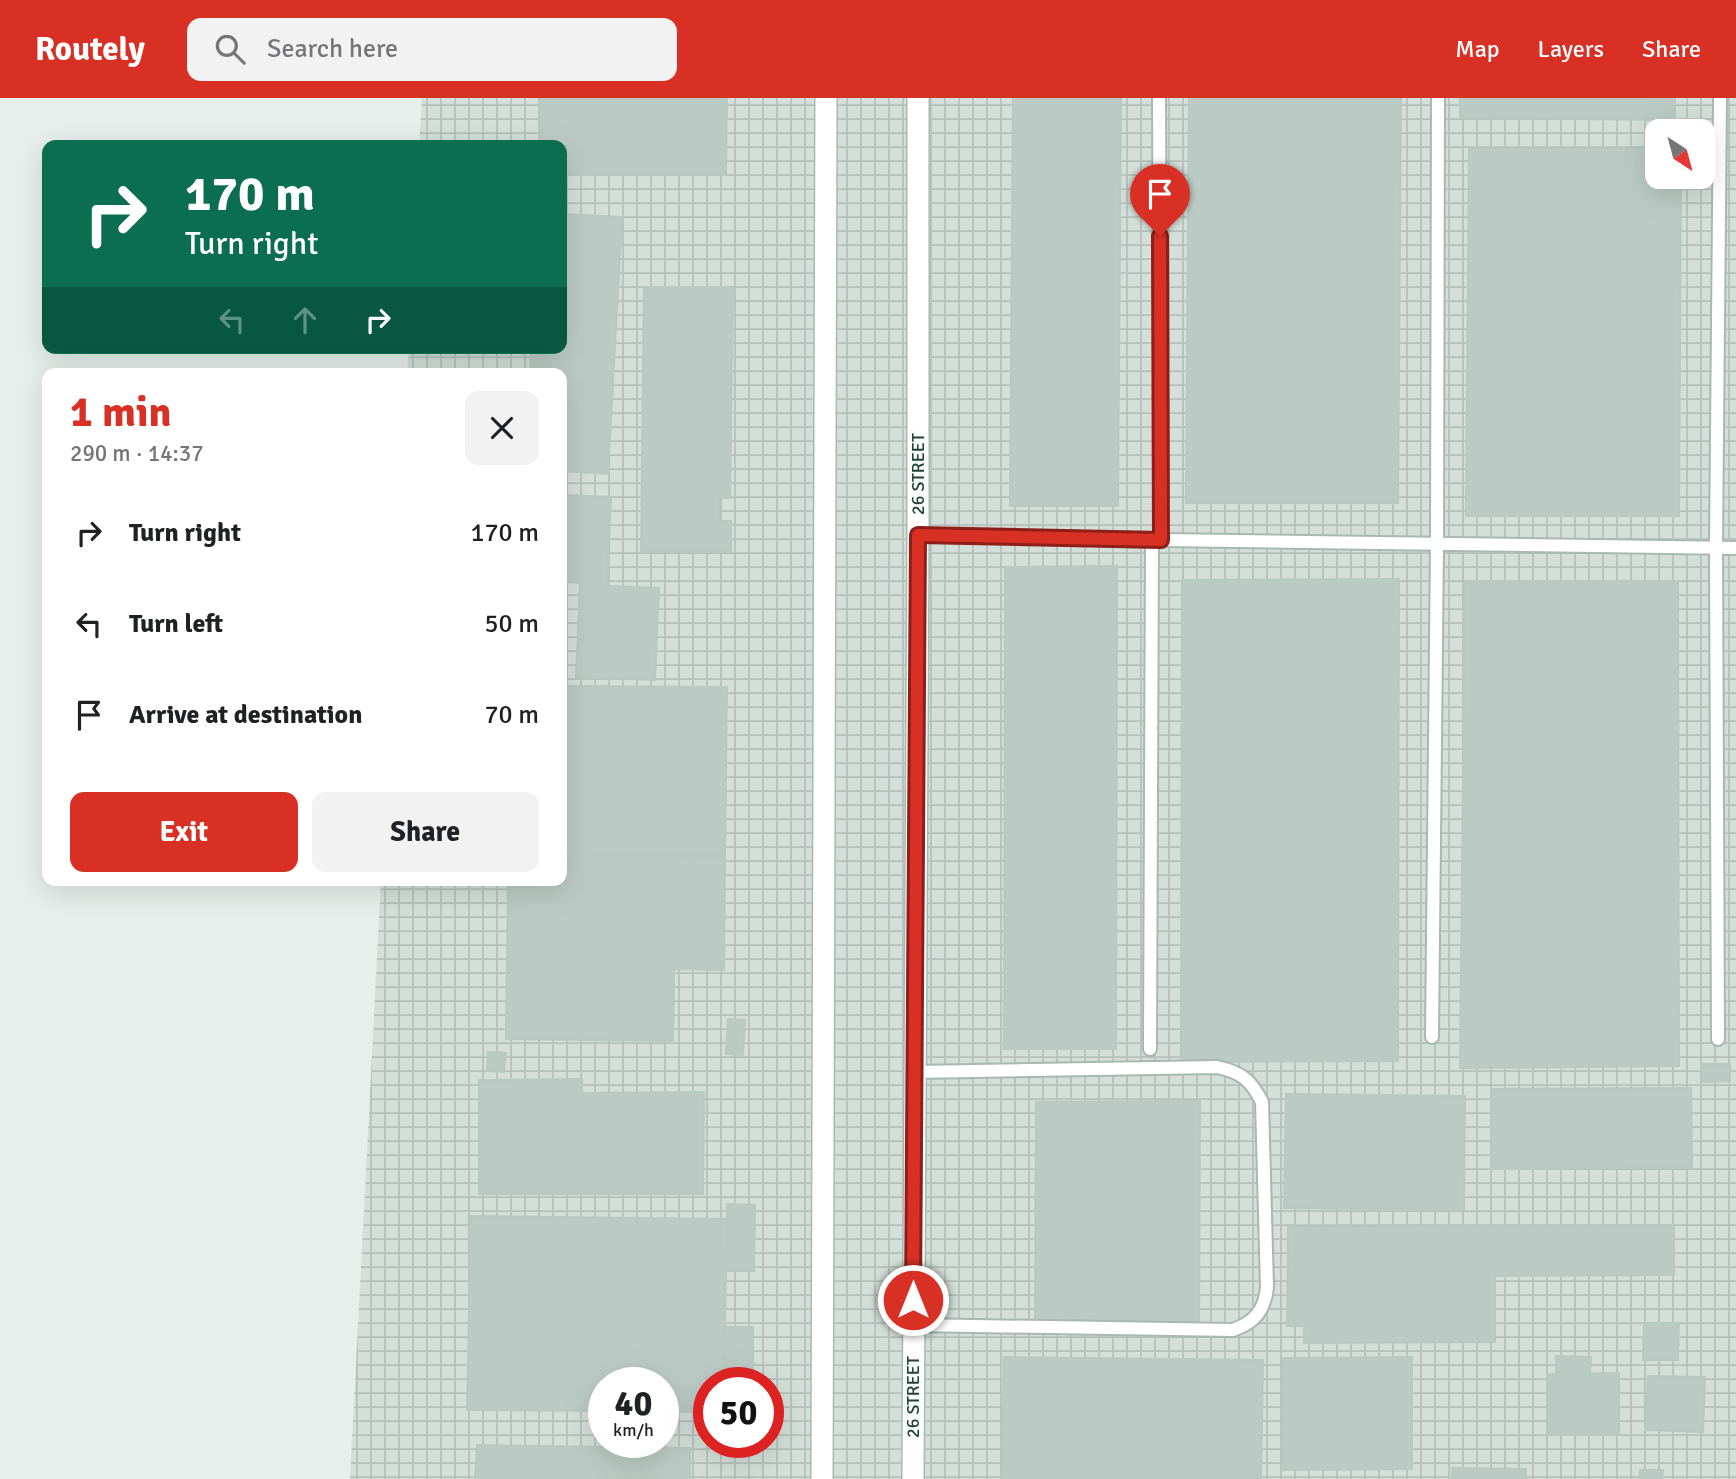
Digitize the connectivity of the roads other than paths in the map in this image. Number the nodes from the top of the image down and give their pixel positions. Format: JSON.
{"nodes":[{"id":1,"x":826,"y":98,"type":"edge"},
{"id":2,"x":918,"y":98,"type":"edge"},
{"id":3,"x":1159,"y":98,"type":"edge"},
{"id":4,"x":1438,"y":98,"type":"edge"},
{"id":5,"x":1720,"y":98,"type":"edge"},
{"id":6,"x":918,"y":535,"type":"junction"},
{"id":7,"x":1156,"y":540,"type":"junction"},
{"id":8,"x":1437,"y":544,"type":"junction"},
{"id":9,"x":1716,"y":548,"type":"junction"},
{"id":10,"x":1736,"y":548,"type":"edge"},
{"id":11,"x":1432,"y":1037,"type":"dead end"},
{"id":12,"x":1718,"y":1039,"type":"dead end"},
{"id":13,"x":1150,"y":1049,"type":"dead end"},
{"id":14,"x":915,"y":1072,"type":"junction"},
{"id":15,"x":913,"y":1325,"type":"junction"},
{"id":16,"x":822,"y":1479,"type":"edge"},
{"id":17,"x":912,"y":1479,"type":"edge"}],
"edges":[{"from":1,"to":16,"type":"main road"},
{"from":2,"to":6,"type":"main road","name":"26 STREET"},
{"from":3,"to":7,"type":"lane"},
{"from":4,"to":8,"type":"lane"},
{"from":5,"to":9,"type":"lane"},
{"from":6,"to":7,"type":"lane"},
{"from":6,"to":14,"type":"main road","name":"26 STREET"},
{"from":7,"to":8,"type":"lane"},
{"from":7,"to":13,"type":"lane"},
{"from":8,"to":9,"type":"lane"},
{"from":8,"to":11,"type":"lane"},
{"from":9,"to":10,"type":"lane"},
{"from":9,"to":12,"type":"lane"},
{"from":14,"to":15,"type":"main road","name":"26 STREET"},
{"from":14,"to":15,"type":"lane"},
{"from":15,"to":17,"type":"main road","name":"26 STREET"}]}
